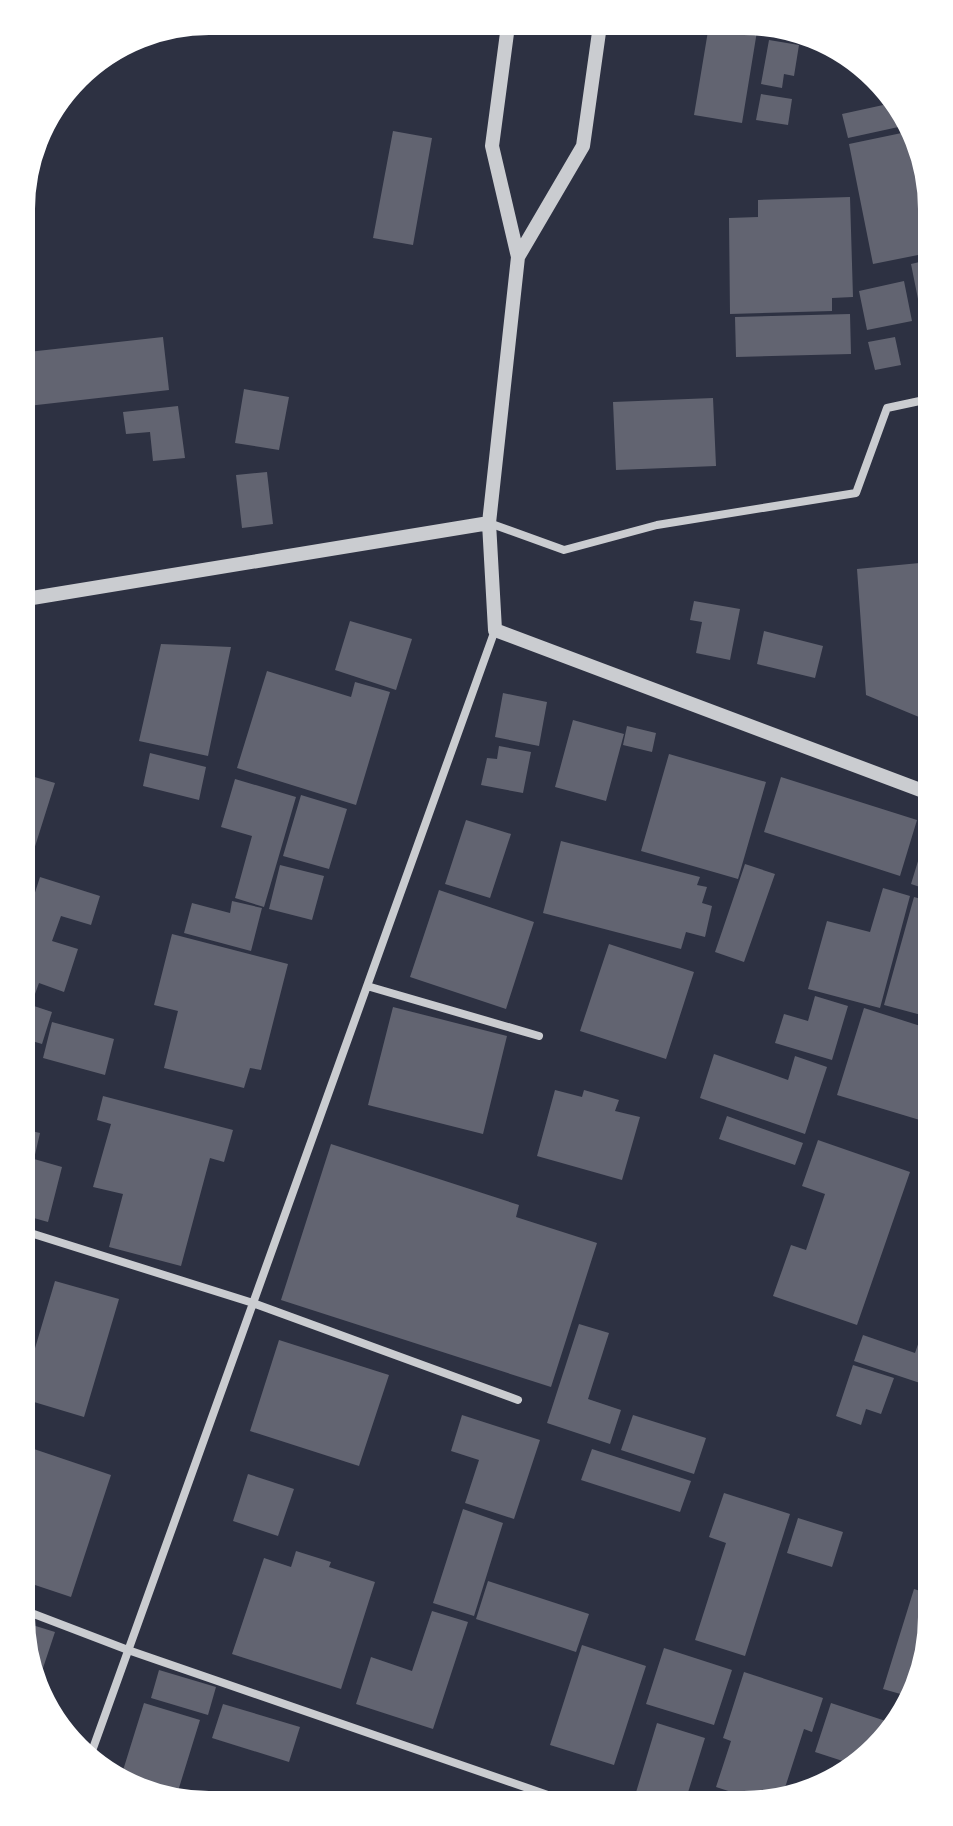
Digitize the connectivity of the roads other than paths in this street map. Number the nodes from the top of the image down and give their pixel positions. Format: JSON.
{"nodes":[{"id":1,"x":507,"y":30,"type":"edge"},
{"id":2,"x":599,"y":30,"type":"edge"},
{"id":3,"x":518,"y":257,"type":"junction"},
{"id":4,"x":923,"y":400,"type":"edge"},
{"id":5,"x":489,"y":523,"type":"junction"},
{"id":6,"x":30,"y":598,"type":"edge"},
{"id":7,"x":495,"y":630,"type":"junction"},
{"id":8,"x":923,"y":791,"type":"edge"},
{"id":9,"x":367,"y":986,"type":"junction"},
{"id":10,"x":539,"y":1036,"type":"dead end"},
{"id":11,"x":30,"y":1233,"type":"edge"},
{"id":12,"x":253,"y":1303,"type":"junction"},
{"id":13,"x":518,"y":1400,"type":"dead end"},
{"id":14,"x":30,"y":1613,"type":"edge"},
{"id":15,"x":128,"y":1650,"type":"junction"},
{"id":16,"x":91,"y":1752,"type":"edge"},
{"id":17,"x":551,"y":1796,"type":"edge"}],
"edges":[{"from":1,"to":3,"type":"street"},
{"from":2,"to":3,"type":"street"},
{"from":3,"to":5,"type":"street"},
{"from":4,"to":5,"type":"street"},
{"from":5,"to":6,"type":"street"},
{"from":5,"to":7,"type":"street"},
{"from":7,"to":8,"type":"street"},
{"from":7,"to":9,"type":"street"},
{"from":9,"to":10,"type":"street"},
{"from":9,"to":12,"type":"street"},
{"from":11,"to":12,"type":"street"},
{"from":12,"to":13,"type":"street"},
{"from":12,"to":15,"type":"street"},
{"from":14,"to":15,"type":"street"},
{"from":15,"to":16,"type":"street"},
{"from":15,"to":17,"type":"street"}]}
